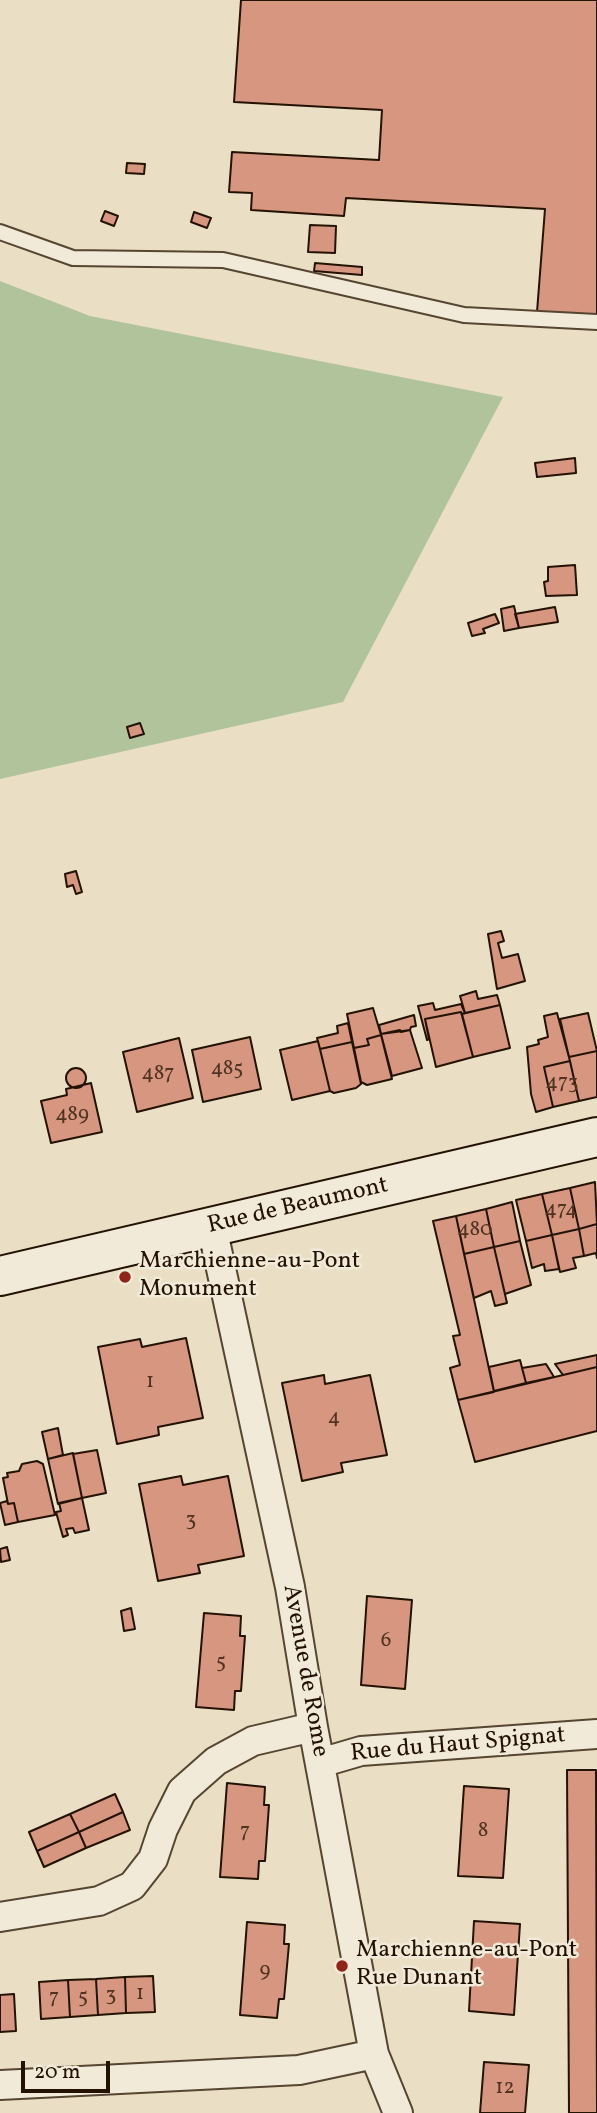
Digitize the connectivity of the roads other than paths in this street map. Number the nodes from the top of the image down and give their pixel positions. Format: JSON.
{"nodes":[{"id":1,"x":0,"y":232,"type":"edge"},
{"id":2,"x":597,"y":322,"type":"edge"},
{"id":3,"x":597,"y":1137,"type":"edge"},
{"id":4,"x":212,"y":1227,"type":"junction"},
{"id":5,"x":0,"y":1276,"type":"edge"},
{"id":6,"x":313,"y":1727,"type":"junction"},
{"id":7,"x":597,"y":1734,"type":"edge"},
{"id":8,"x":320,"y":1763,"type":"junction"},
{"id":9,"x":0,"y":1917,"type":"edge"},
{"id":10,"x":374,"y":2054,"type":"junction"},
{"id":11,"x":0,"y":2085,"type":"edge"},
{"id":12,"x":398,"y":2113,"type":"edge"}],
"edges":[{"from":1,"to":2,"type":"lane"},
{"from":3,"to":4,"type":"main road","name":"Rue de Beaumont"},
{"from":4,"to":5,"type":"main road","name":"Rue de Beaumont"},
{"from":4,"to":6,"type":"street","name":"Avenue de Rome"},
{"from":6,"to":8,"type":"street","name":"Avenue de Rome"},
{"from":6,"to":9,"type":"street"},
{"from":7,"to":8,"type":"street","name":"Rue du Haut Spignat"},
{"from":8,"to":10,"type":"street","name":"Avenue de Rome"},
{"from":10,"to":11,"type":"street"},
{"from":10,"to":12,"type":"street","name":"Avenue de Rome"}]}
